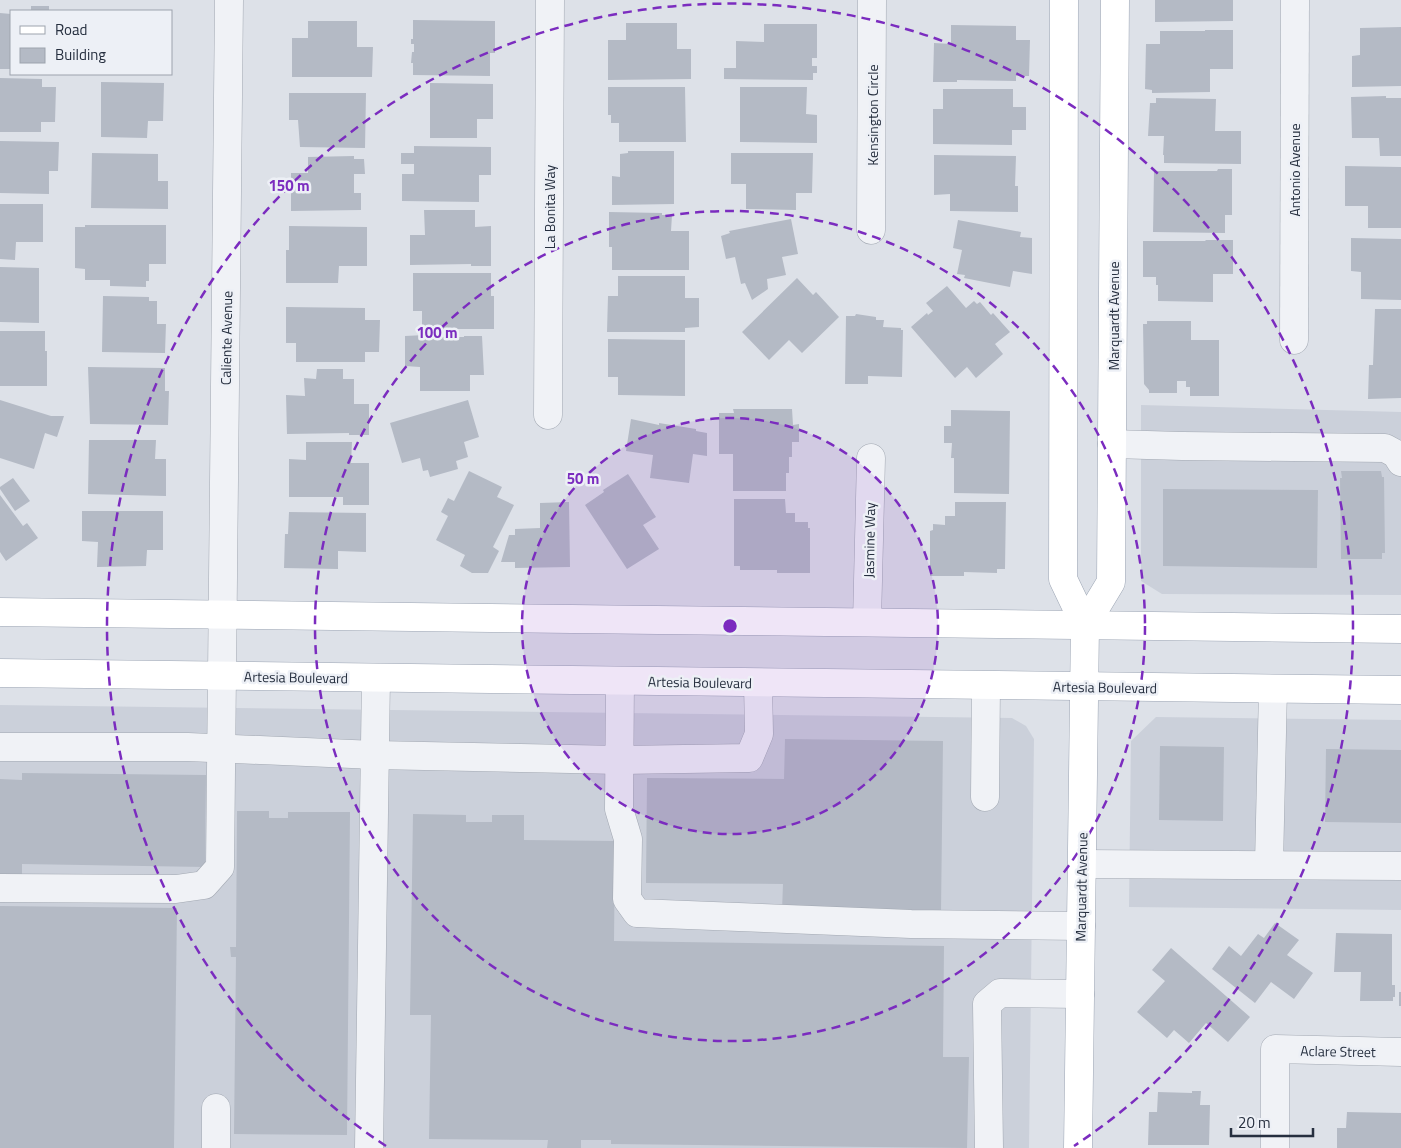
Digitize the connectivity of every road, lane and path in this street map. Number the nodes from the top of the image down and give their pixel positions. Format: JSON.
{"nodes":[{"id":1,"x":229,"y":0,"type":"edge"},
{"id":2,"x":550,"y":0,"type":"edge"},
{"id":3,"x":872,"y":0,"type":"edge"},
{"id":4,"x":1064,"y":0,"type":"edge"},
{"id":5,"x":1115,"y":0,"type":"edge"},
{"id":6,"x":1295,"y":0,"type":"edge"},
{"id":7,"x":871,"y":230,"type":"dead end"},
{"id":8,"x":1294,"y":340,"type":"dead end"},
{"id":9,"x":548,"y":415,"type":"dead end"},
{"id":10,"x":1112,"y":444,"type":"junction"},
{"id":11,"x":871,"y":458,"type":"dead end"},
{"id":12,"x":1401,"y":462,"type":"edge"},
{"id":13,"x":0,"y":612,"type":"edge"},
{"id":14,"x":223,"y":615,"type":"junction"},
{"id":15,"x":867,"y":622,"type":"junction"},
{"id":16,"x":1085,"y":625,"type":"junction"},
{"id":17,"x":1401,"y":629,"type":"edge"},
{"id":18,"x":0,"y":673,"type":"edge"},
{"id":19,"x":222,"y":676,"type":"junction"},
{"id":20,"x":376,"y":678,"type":"junction"},
{"id":21,"x":620,"y":681,"type":"junction"},
{"id":22,"x":758,"y":683,"type":"junction"},
{"id":23,"x":986,"y":686,"type":"junction"},
{"id":24,"x":1084,"y":687,"type":"junction"},
{"id":25,"x":1273,"y":689,"type":"junction"},
{"id":26,"x":1401,"y":690,"type":"edge"},
{"id":27,"x":0,"y":747,"type":"edge"},
{"id":28,"x":222,"y":748,"type":"junction"},
{"id":29,"x":375,"y":755,"type":"junction"},
{"id":30,"x":620,"y":760,"type":"junction"},
{"id":31,"x":985,"y":797,"type":"dead end"},
{"id":32,"x":1082,"y":864,"type":"junction"},
{"id":33,"x":1269,"y":864,"type":"junction"},
{"id":34,"x":1401,"y":866,"type":"edge"},
{"id":35,"x":0,"y":888,"type":"edge"},
{"id":36,"x":1081,"y":926,"type":"junction"},
{"id":37,"x":1080,"y":994,"type":"junction"},
{"id":38,"x":1401,"y":1052,"type":"edge"},
{"id":39,"x":216,"y":1108,"type":"dead end"},
{"id":40,"x":216,"y":1148,"type":"edge"},
{"id":41,"x":369,"y":1148,"type":"edge"},
{"id":42,"x":989,"y":1148,"type":"edge"},
{"id":43,"x":1078,"y":1148,"type":"edge"},
{"id":44,"x":1275,"y":1148,"type":"edge"}],
"edges":[{"from":1,"to":14,"type":"street","name":"Caliente Avenue"},
{"from":2,"to":9,"type":"street","name":"La Bonita Way"},
{"from":3,"to":7,"type":"street","name":"Kensington Circle"},
{"from":4,"to":16,"type":"main road","name":"Marquardt Avenue"},
{"from":5,"to":10,"type":"main road","name":"Marquardt Avenue"},
{"from":6,"to":8,"type":"street","name":"Antonio Avenue"},
{"from":10,"to":12,"type":"street"},
{"from":10,"to":16,"type":"main road","name":"Marquardt Avenue"},
{"from":11,"to":15,"type":"street","name":"Jasmine Way"},
{"from":13,"to":14,"type":"main road"},
{"from":14,"to":15,"type":"main road"},
{"from":14,"to":19,"type":"street","name":"Caliente Avenue"},
{"from":15,"to":16,"type":"main road"},
{"from":16,"to":17,"type":"main road"},
{"from":16,"to":24,"type":"main road","name":"Marquardt Avenue"},
{"from":18,"to":19,"type":"main road","name":"Artesia Boulevard"},
{"from":19,"to":20,"type":"main road","name":"Artesia Boulevard"},
{"from":19,"to":28,"type":"street","name":"Caliente Avenue"},
{"from":20,"to":21,"type":"main road","name":"Artesia Boulevard"},
{"from":20,"to":29,"type":"street"},
{"from":21,"to":22,"type":"main road","name":"Artesia Boulevard"},
{"from":21,"to":30,"type":"street"},
{"from":22,"to":23,"type":"main road","name":"Artesia Boulevard"},
{"from":22,"to":30,"type":"street"},
{"from":23,"to":24,"type":"main road","name":"Artesia Boulevard"},
{"from":23,"to":31,"type":"street"},
{"from":24,"to":25,"type":"main road","name":"Artesia Boulevard"},
{"from":24,"to":32,"type":"main road","name":"Marquardt Avenue"},
{"from":25,"to":26,"type":"main road","name":"Artesia Boulevard"},
{"from":25,"to":33,"type":"street"},
{"from":27,"to":28,"type":"street"},
{"from":28,"to":29,"type":"street"},
{"from":28,"to":35,"type":"street","name":"Caliente Avenue"},
{"from":29,"to":30,"type":"street"},
{"from":29,"to":41,"type":"street"},
{"from":30,"to":36,"type":"street"},
{"from":32,"to":33,"type":"street"},
{"from":32,"to":36,"type":"main road","name":"Marquardt Avenue"},
{"from":33,"to":34,"type":"street"},
{"from":36,"to":37,"type":"main road","name":"Marquardt Avenue"},
{"from":37,"to":42,"type":"street"},
{"from":37,"to":43,"type":"main road","name":"Marquardt Avenue"},
{"from":38,"to":44,"type":"street","name":"Aclare Street"},
{"from":39,"to":40,"type":"street"}]}
